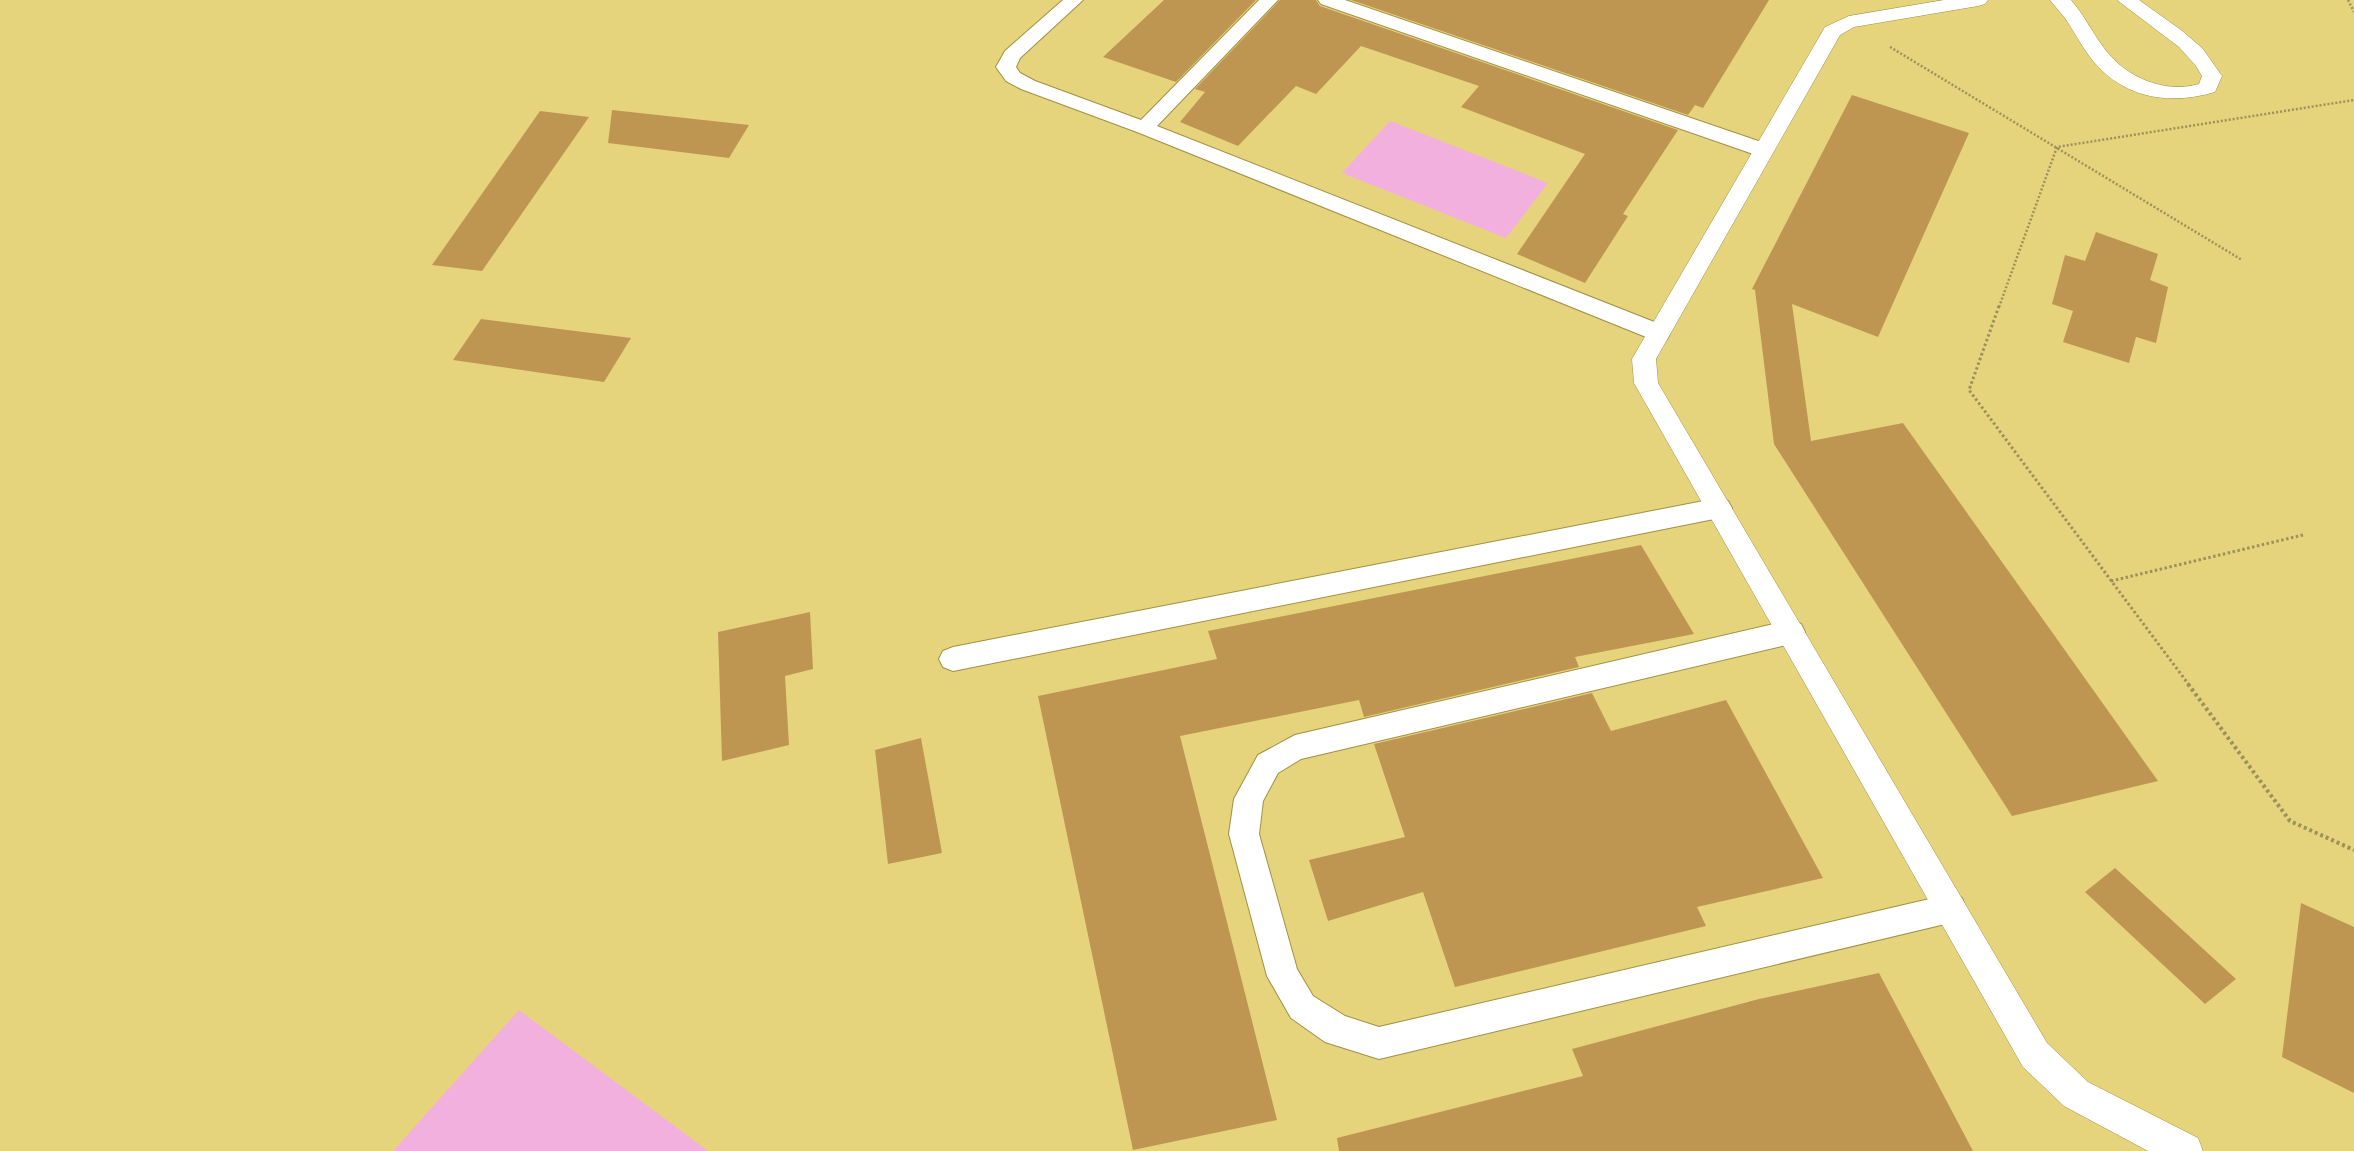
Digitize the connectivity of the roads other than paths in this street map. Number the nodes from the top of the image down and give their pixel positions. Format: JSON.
{"nodes":[{"id":1,"x":1074,"y":0,"type":"edge"},
{"id":2,"x":1270,"y":0,"type":"edge"},
{"id":3,"x":1327,"y":0,"type":"edge"},
{"id":4,"x":1978,"y":0,"type":"edge"},
{"id":5,"x":2060,"y":0,"type":"edge"},
{"id":6,"x":2127,"y":0,"type":"edge"},
{"id":7,"x":1144,"y":128,"type":"junction"},
{"id":8,"x":1763,"y":150,"type":"junction"},
{"id":9,"x":1659,"y":333,"type":"junction"},
{"id":10,"x":1719,"y":508,"type":"junction"},
{"id":11,"x":1791,"y":632,"type":"junction"},
{"id":12,"x":953,"y":659,"type":"dead end"},
{"id":13,"x":1950,"y":909,"type":"junction"},
{"id":14,"x":2185,"y":1151,"type":"edge"}],
"edges":[{"from":1,"to":7,"type":"lane"},
{"from":2,"to":7,"type":"lane"},
{"from":3,"to":8,"type":"lane"},
{"from":4,"to":8,"type":"street"},
{"from":5,"to":6,"type":"street"},
{"from":7,"to":9,"type":"lane"},
{"from":8,"to":9,"type":"street"},
{"from":9,"to":10,"type":"street"},
{"from":10,"to":11,"type":"street"},
{"from":10,"to":12,"type":"lane"},
{"from":11,"to":13,"type":"street"},
{"from":11,"to":13,"type":"lane"},
{"from":13,"to":14,"type":"street"}]}
